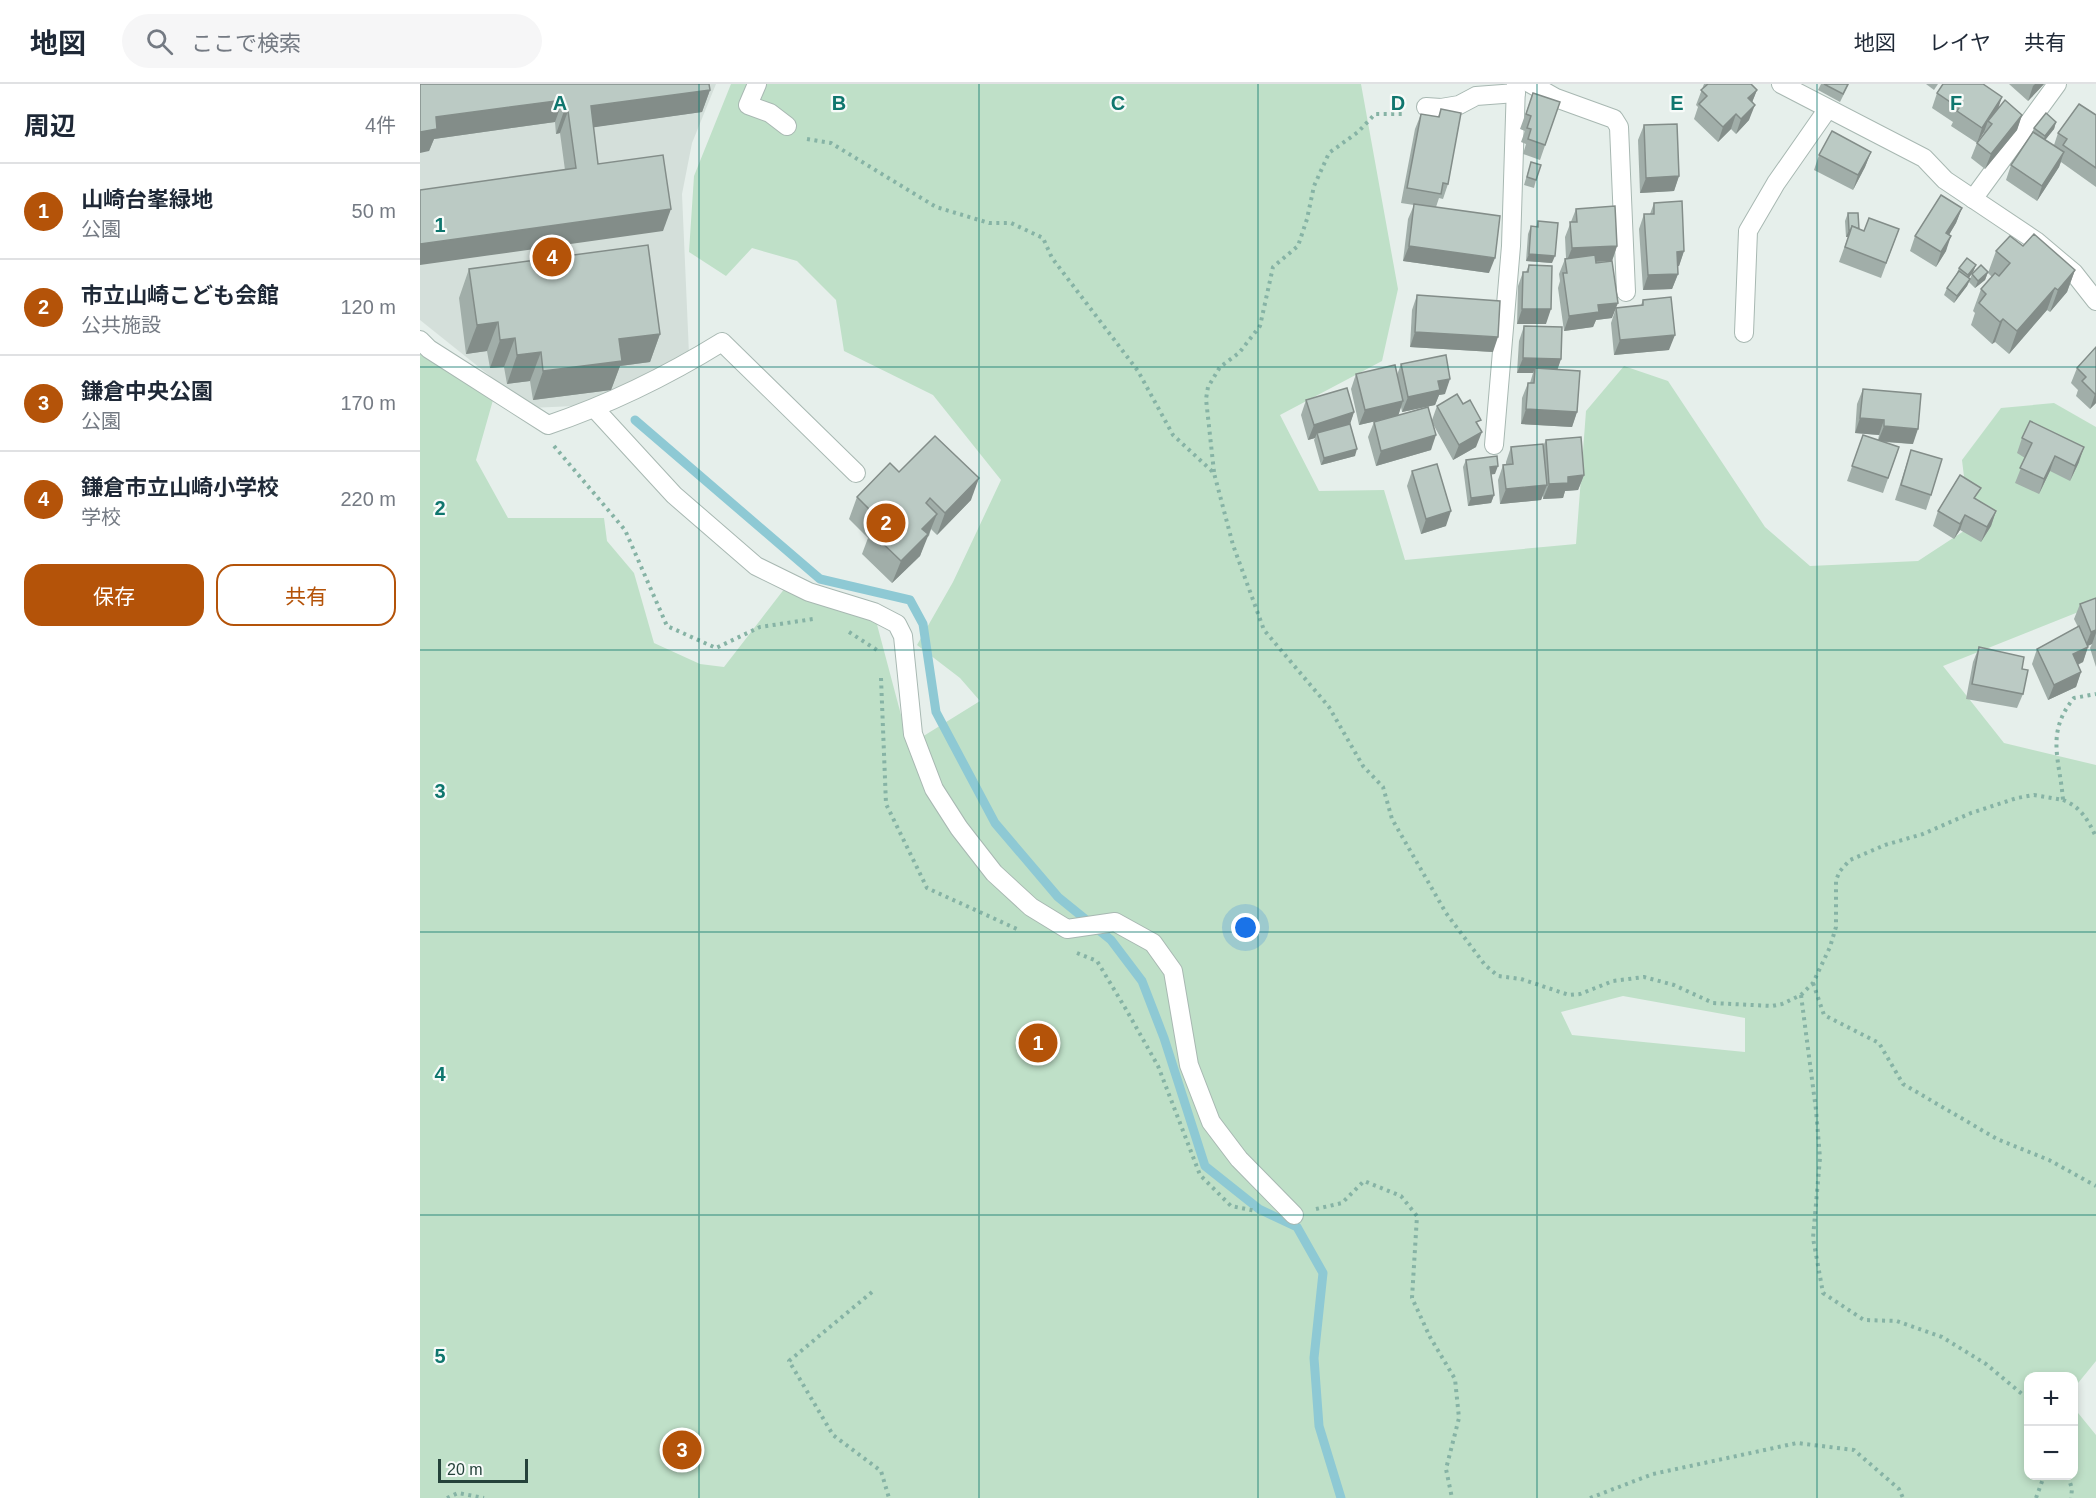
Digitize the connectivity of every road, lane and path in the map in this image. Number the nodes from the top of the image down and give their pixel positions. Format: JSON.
{"nodes":[{"id":1,"x":757,"y":84,"type":"edge"},
{"id":2,"x":1781,"y":84,"type":"edge"},
{"id":3,"x":2057,"y":84,"type":"edge"},
{"id":4,"x":1521,"y":87,"type":"edge"},
{"id":5,"x":1426,"y":107,"type":"joint"},
{"id":6,"x":1827,"y":110,"type":"junction"},
{"id":7,"x":787,"y":126,"type":"joint"},
{"id":8,"x":1973,"y":199,"type":"junction"},
{"id":9,"x":1626,"y":292,"type":"dead end"},
{"id":10,"x":2096,"y":302,"type":"edge"},
{"id":11,"x":1744,"y":333,"type":"dead end"},
{"id":12,"x":420,"y":340,"type":"edge"},
{"id":13,"x":595,"y":409,"type":"junction"},
{"id":14,"x":548,"y":424,"type":"junction"},
{"id":15,"x":1494,"y":445,"type":"dead end"},
{"id":16,"x":856,"y":473,"type":"dead end"},
{"id":17,"x":1214,"y":473,"type":"junction"},
{"id":18,"x":816,"y":619,"type":"dead end"},
{"id":19,"x":845,"y":629,"type":"dead end"},
{"id":20,"x":880,"y":663,"type":"dead end"},
{"id":21,"x":880,"y":673,"type":"dead end"},
{"id":22,"x":2096,"y":694,"type":"edge"},
{"id":23,"x":2063,"y":800,"type":"junction"},
{"id":24,"x":2096,"y":837,"type":"edge"},
{"id":25,"x":1027,"y":933,"type":"dead end"},
{"id":26,"x":1067,"y":949,"type":"dead end"},
{"id":27,"x":1813,"y":982,"type":"junction"},
{"id":28,"x":1801,"y":995,"type":"junction"},
{"id":29,"x":2096,"y":1186,"type":"edge"},
{"id":30,"x":1294,"y":1215,"type":"junction"},
{"id":31,"x":872,"y":1292,"type":"dead end"},
{"id":32,"x":2024,"y":1396,"type":"edge"},
{"id":33,"x":2043,"y":1480,"type":"edge"},
{"id":34,"x":2069,"y":1480,"type":"edge"},
{"id":35,"x":447,"y":1498,"type":"edge"},
{"id":36,"x":483,"y":1498,"type":"edge"},
{"id":37,"x":889,"y":1498,"type":"edge"},
{"id":38,"x":1452,"y":1498,"type":"edge"},
{"id":39,"x":1590,"y":1498,"type":"edge"},
{"id":40,"x":1904,"y":1498,"type":"edge"},
{"id":41,"x":2036,"y":1498,"type":"edge"},
{"id":42,"x":2071,"y":1498,"type":"edge"}],
"edges":[{"from":1,"to":7,"type":"street"},
{"from":2,"to":6,"type":"street"},
{"from":3,"to":8,"type":"street"},
{"from":4,"to":5,"type":"street"},
{"from":4,"to":9,"type":"street"},
{"from":4,"to":15,"type":"street"},
{"from":5,"to":17,"type":"path"},
{"from":6,"to":8,"type":"street"},
{"from":6,"to":11,"type":"street"},
{"from":7,"to":17,"type":"path"},
{"from":8,"to":10,"type":"street"},
{"from":12,"to":14,"type":"street"},
{"from":13,"to":14,"type":"street"},
{"from":13,"to":16,"type":"street"},
{"from":13,"to":30,"type":"street"},
{"from":14,"to":18,"type":"path"},
{"from":17,"to":28,"type":"path"},
{"from":19,"to":20,"type":"path"},
{"from":21,"to":25,"type":"path"},
{"from":22,"to":23,"type":"path"},
{"from":23,"to":24,"type":"path"},
{"from":23,"to":27,"type":"path"},
{"from":26,"to":30,"type":"path"},
{"from":27,"to":28,"type":"path"},
{"from":27,"to":29,"type":"path"},
{"from":28,"to":32,"type":"path"},
{"from":30,"to":38,"type":"path"},
{"from":31,"to":37,"type":"path"},
{"from":33,"to":41,"type":"path"},
{"from":34,"to":42,"type":"path"},
{"from":35,"to":36,"type":"path"},
{"from":39,"to":40,"type":"path"}]}
